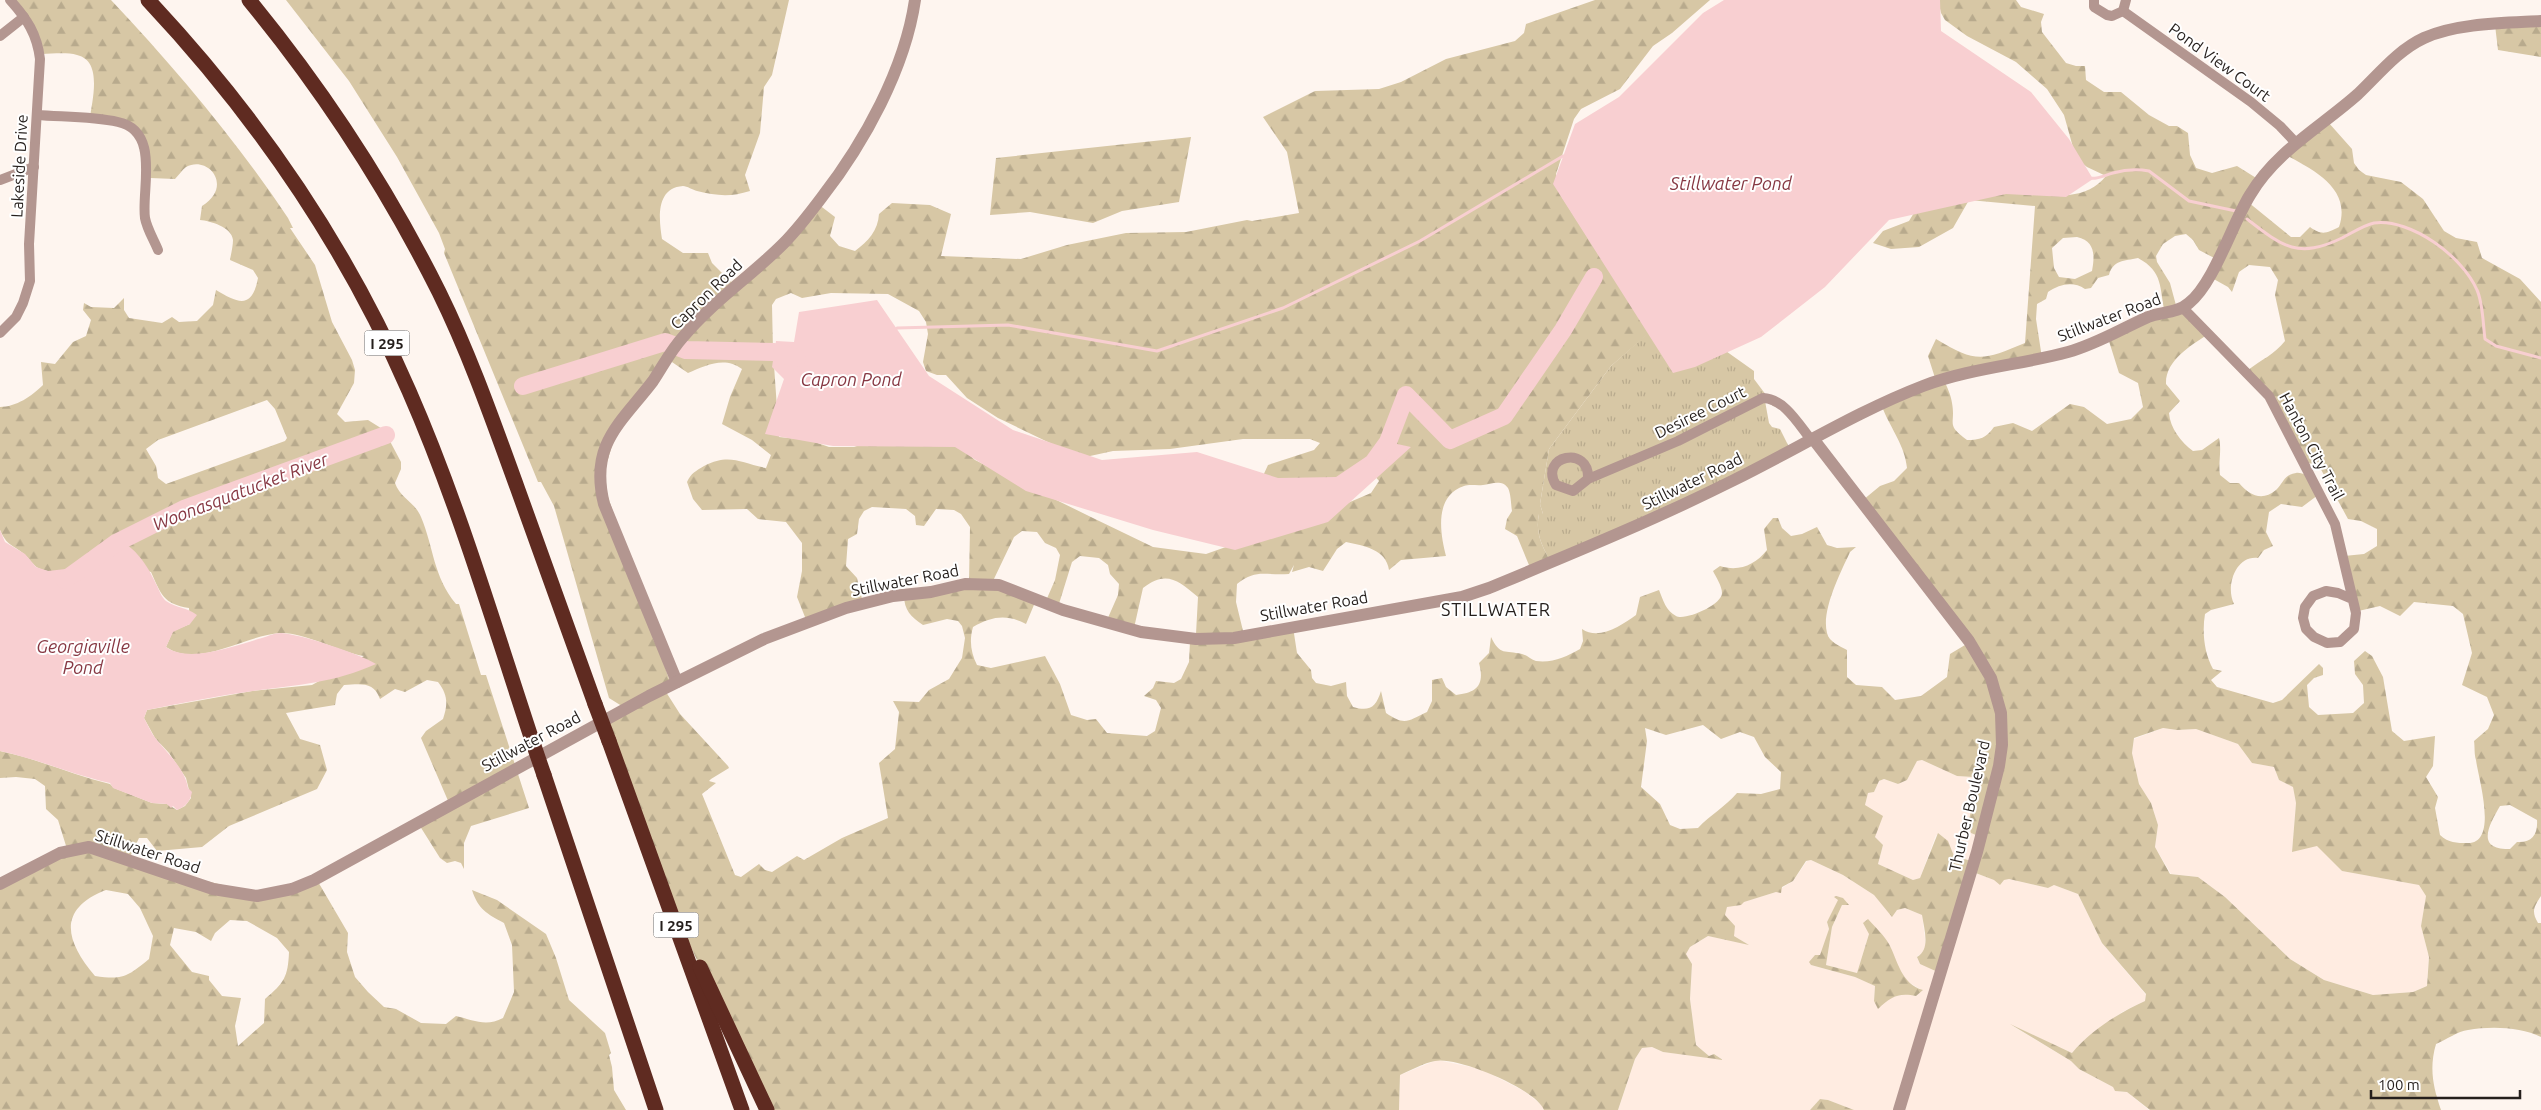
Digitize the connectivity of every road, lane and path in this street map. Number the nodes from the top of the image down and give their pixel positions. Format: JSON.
{"nodes":[{"id":1,"x":10,"y":0,"type":"edge"},
{"id":2,"x":148,"y":0,"type":"edge"},
{"id":3,"x":249,"y":0,"type":"edge"},
{"id":4,"x":915,"y":0,"type":"edge"},
{"id":5,"x":2094,"y":0,"type":"edge"},
{"id":6,"x":2126,"y":0,"type":"edge"},
{"id":7,"x":2123,"y":11,"type":"junction"},
{"id":8,"x":24,"y":17,"type":"junction"},
{"id":9,"x":2541,"y":20,"type":"edge"},
{"id":10,"x":0,"y":36,"type":"edge"},
{"id":11,"x":37,"y":115,"type":"junction"},
{"id":12,"x":2295,"y":142,"type":"junction"},
{"id":13,"x":34,"y":167,"type":"junction"},
{"id":14,"x":0,"y":180,"type":"edge"},
{"id":15,"x":158,"y":250,"type":"dead end"},
{"id":16,"x":2182,"y":308,"type":"junction"},
{"id":17,"x":0,"y":333,"type":"edge"},
{"id":18,"x":1813,"y":440,"type":"junction"},
{"id":19,"x":1588,"y":480,"type":"dead end"},
{"id":20,"x":2352,"y":599,"type":"junction"},
{"id":21,"x":677,"y":682,"type":"junction"},
{"id":22,"x":655,"y":868,"type":"junction"},
{"id":23,"x":0,"y":884,"type":"edge"},
{"id":24,"x":656,"y":1110,"type":"edge"},
{"id":25,"x":742,"y":1110,"type":"edge"},
{"id":26,"x":767,"y":1110,"type":"edge"},
{"id":27,"x":1899,"y":1110,"type":"edge"}],
"edges":[{"from":1,"to":8,"type":"street","name":"Lakeside Drive"},
{"from":2,"to":24,"type":"highway","number":"I 295","bridge":true},
{"from":3,"to":22,"type":"highway","number":"I 295","bridge":true},
{"from":4,"to":21,"type":"street","name":"Capron Road"},
{"from":5,"to":7,"type":"street"},
{"from":6,"to":7,"type":"street"},
{"from":7,"to":12,"type":"street","name":"Pond View Court"},
{"from":8,"to":10,"type":"street"},
{"from":8,"to":11,"type":"street","name":"Lakeside Drive"},
{"from":9,"to":12,"type":"street","name":"Stillwater Road"},
{"from":11,"to":13,"type":"street","name":"Lakeside Drive"},
{"from":11,"to":15,"type":"street"},
{"from":12,"to":16,"type":"street","name":"Stillwater Road"},
{"from":13,"to":14,"type":"street"},
{"from":13,"to":17,"type":"street","name":"Lakeside Drive"},
{"from":16,"to":18,"type":"street","name":"Stillwater Road"},
{"from":16,"to":20,"type":"street","name":"Hanton City Trail"},
{"from":18,"to":19,"type":"street","name":"Desiree Court"},
{"from":18,"to":21,"type":"street","name":"Stillwater Road"},
{"from":18,"to":27,"type":"street","name":"Thurber Boulevard"},
{"from":20,"to":20,"type":"street"},
{"from":21,"to":23,"type":"street","name":"Stillwater Road"},
{"from":22,"to":25,"type":"highway","number":"I 295"},
{"from":22,"to":26,"type":"highway"}]}
